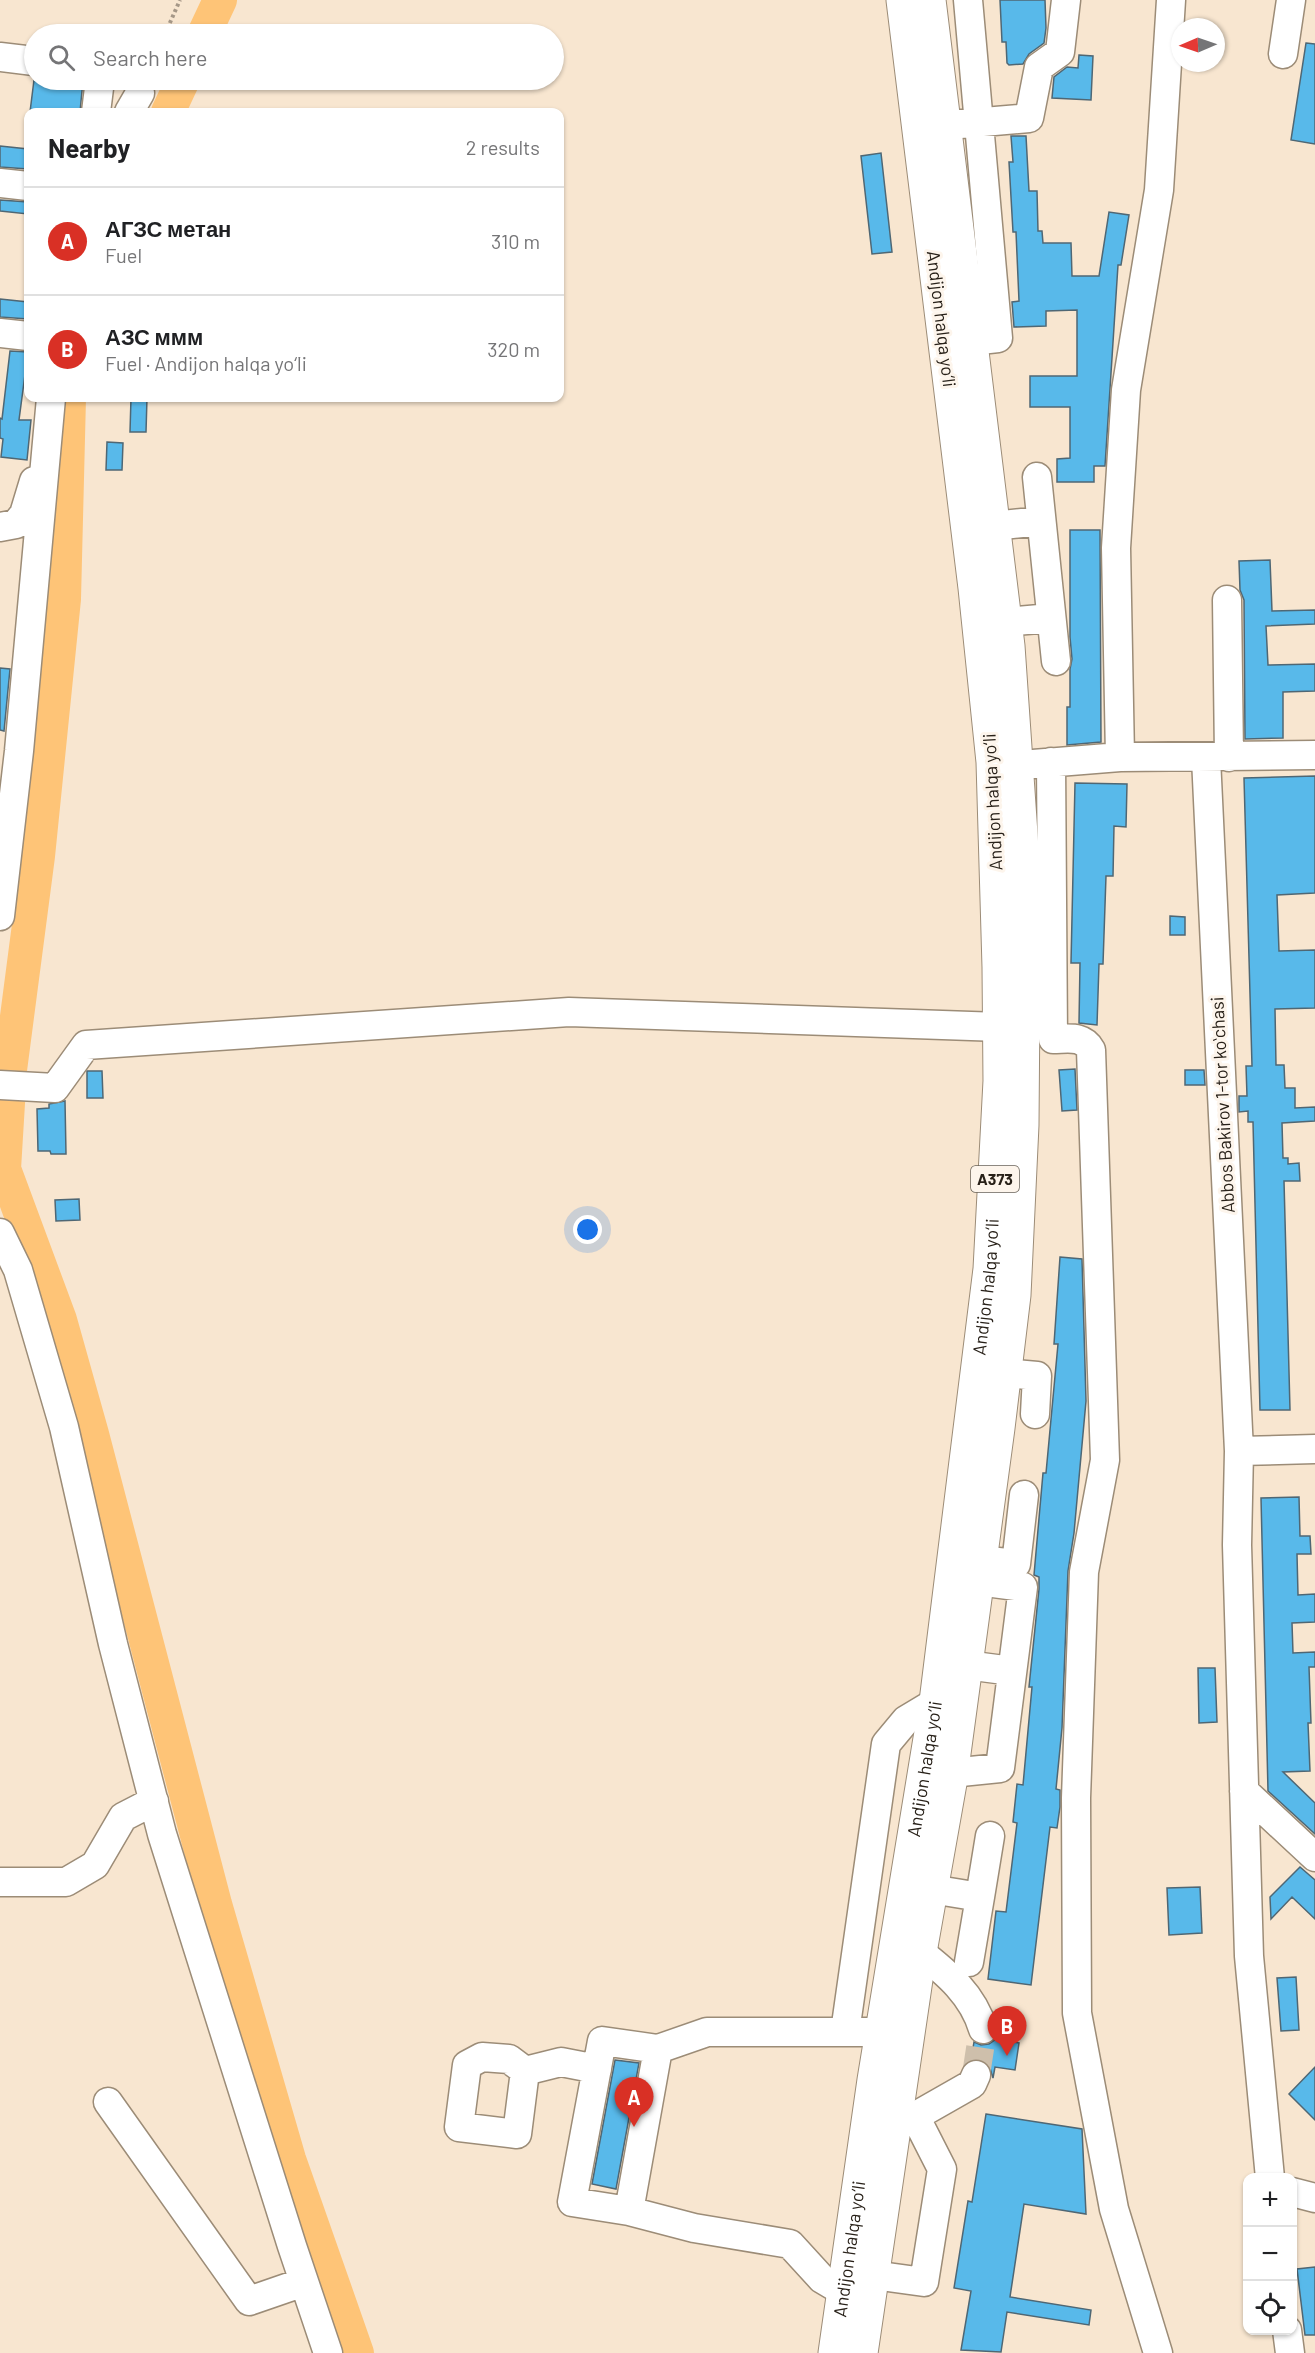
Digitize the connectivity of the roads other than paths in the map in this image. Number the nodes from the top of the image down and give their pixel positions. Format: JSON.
{"nodes":[{"id":1,"x":903,"y":0,"type":"edge"},
{"id":2,"x":929,"y":0,"type":"edge"},
{"id":3,"x":969,"y":0,"type":"edge"},
{"id":4,"x":1066,"y":0,"type":"edge"},
{"id":5,"x":1171,"y":0,"type":"edge"},
{"id":6,"x":1291,"y":0,"type":"edge"},
{"id":7,"x":1283,"y":54,"type":"dead end"},
{"id":8,"x":0,"y":57,"type":"edge"},
{"id":9,"x":24,"y":60,"type":"edge"},
{"id":10,"x":99,"y":90,"type":"edge"},
{"id":11,"x":96,"y":108,"type":"edge"},
{"id":12,"x":979,"y":123,"type":"junction"},
{"id":13,"x":944,"y":126,"type":"junction"},
{"id":14,"x":0,"y":183,"type":"edge"},
{"id":15,"x":24,"y":186,"type":"edge"},
{"id":16,"x":0,"y":333,"type":"edge"},
{"id":17,"x":24,"y":336,"type":"edge"},
{"id":18,"x":971,"y":340,"type":"junction"},
{"id":19,"x":51,"y":402,"type":"edge"},
{"id":20,"x":49,"y":436,"type":"junction"},
{"id":21,"x":1037,"y":477,"type":"dead end"},
{"id":22,"x":1041,"y":521,"type":"junction"},
{"id":23,"x":0,"y":526,"type":"edge"},
{"id":24,"x":993,"y":526,"type":"junction"},
{"id":25,"x":1227,"y":600,"type":"dead end"},
{"id":26,"x":1051,"y":618,"type":"junction"},
{"id":27,"x":1005,"y":622,"type":"junction"},
{"id":28,"x":1056,"y":661,"type":"dead end"},
{"id":29,"x":10,"y":750,"type":"edge"},
{"id":30,"x":1315,"y":755,"type":"edge"},
{"id":31,"x":1120,"y":758,"type":"junction"},
{"id":32,"x":1218,"y":758,"type":"junction"},
{"id":33,"x":1051,"y":762,"type":"junction"},
{"id":34,"x":1016,"y":765,"type":"junction"},
{"id":35,"x":0,"y":916,"type":"edge"},
{"id":36,"x":1025,"y":1035,"type":"junction"},
{"id":37,"x":9,"y":1086,"type":"edge"},
{"id":38,"x":0,"y":1233,"type":"edge"},
{"id":39,"x":1005,"y":1373,"type":"junction"},
{"id":40,"x":1035,"y":1414,"type":"dead end"},
{"id":41,"x":1315,"y":1449,"type":"edge"},
{"id":42,"x":1239,"y":1451,"type":"junction"},
{"id":43,"x":1024,"y":1495,"type":"dead end"},
{"id":44,"x":979,"y":1570,"type":"junction"},
{"id":45,"x":966,"y":1665,"type":"junction"},
{"id":46,"x":1012,"y":1671,"type":"junction"},
{"id":47,"x":936,"y":1702,"type":"junction"},
{"id":48,"x":951,"y":1773,"type":"junction"},
{"id":49,"x":1244,"y":1791,"type":"junction"},
{"id":50,"x":154,"y":1801,"type":"junction"},
{"id":51,"x":990,"y":1836,"type":"dead end"},
{"id":52,"x":1315,"y":1857,"type":"edge"},
{"id":53,"x":0,"y":1882,"type":"edge"},
{"id":54,"x":932,"y":1889,"type":"junction"},
{"id":55,"x":980,"y":1897,"type":"junction"},
{"id":56,"x":920,"y":1952,"type":"junction"},
{"id":57,"x":969,"y":1962,"type":"dead end"},
{"id":58,"x":983,"y":2029,"type":"tunnel mouth"},
{"id":59,"x":845,"y":2032,"type":"junction"},
{"id":60,"x":883,"y":2032,"type":"junction"},
{"id":61,"x":658,"y":2049,"type":"junction"},
{"id":62,"x":597,"y":2069,"type":"junction"},
{"id":63,"x":525,"y":2071,"type":"dead end"},
{"id":64,"x":976,"y":2075,"type":"tunnel mouth"},
{"id":65,"x":108,"y":2102,"type":"dead end"},
{"id":66,"x":906,"y":2122,"type":"junction"},
{"id":67,"x":1270,"y":2173,"type":"edge"},
{"id":68,"x":1297,"y":2193,"type":"edge"},
{"id":69,"x":1315,"y":2198,"type":"edge"},
{"id":70,"x":629,"y":2211,"type":"junction"},
{"id":71,"x":873,"y":2275,"type":"junction"},
{"id":72,"x":304,"y":2282,"type":"junction"},
{"id":73,"x":844,"y":2292,"type":"junction"},
{"id":74,"x":1288,"y":2335,"type":"edge"},
{"id":75,"x":328,"y":2353,"type":"edge"},
{"id":76,"x":835,"y":2353,"type":"edge"},
{"id":77,"x":861,"y":2353,"type":"edge"},
{"id":78,"x":1158,"y":2353,"type":"edge"},
{"id":79,"x":1290,"y":2353,"type":"edge"}],
"edges":[{"from":1,"to":36,"type":"highway","name":"Andijon halqa yo‘li","number":"A373"},
{"from":2,"to":13,"type":"highway","name":"Andijon halqa yo‘li","number":"A373"},
{"from":3,"to":12,"type":"street"},
{"from":4,"to":12,"type":"street"},
{"from":5,"to":31,"type":"street"},
{"from":6,"to":7,"type":"street"},
{"from":8,"to":9,"type":"street"},
{"from":10,"to":11,"type":"street"},
{"from":12,"to":13,"type":"street"},
{"from":12,"to":18,"type":"street"},
{"from":13,"to":18,"type":"highway","name":"Andijon halqa yo‘li","number":"A373"},
{"from":14,"to":15,"type":"street"},
{"from":16,"to":17,"type":"street"},
{"from":18,"to":24,"type":"highway","name":"Andijon halqa yo‘li","number":"A373"},
{"from":19,"to":20,"type":"street"},
{"from":20,"to":23,"type":"street"},
{"from":20,"to":29,"type":"street"},
{"from":21,"to":22,"type":"street"},
{"from":22,"to":24,"type":"street"},
{"from":22,"to":26,"type":"street"},
{"from":24,"to":27,"type":"highway","name":"Andijon halqa yo‘li","number":"A373"},
{"from":25,"to":32,"type":"street","name":"Abbos Bakirov 1-tor koʻchasi"},
{"from":26,"to":27,"type":"street"},
{"from":26,"to":28,"type":"street"},
{"from":27,"to":34,"type":"highway","name":"Andijon halqa yo‘li","number":"A373"},
{"from":29,"to":35,"type":"street"},
{"from":30,"to":32,"type":"street"},
{"from":31,"to":32,"type":"street"},
{"from":31,"to":33,"type":"street"},
{"from":32,"to":42,"type":"street","name":"Abbos Bakirov 1-tor koʻchasi"},
{"from":33,"to":34,"type":"street"},
{"from":33,"to":36,"type":"street"},
{"from":34,"to":36,"type":"highway","name":"Andijon halqa yo‘li","number":"A373"},
{"from":36,"to":37,"type":"street"},
{"from":36,"to":39,"type":"highway","name":"Andijon halqa yo‘li","number":"A373"},
{"from":36,"to":47,"type":"highway","name":"Andijon halqa yo‘li","number":"A373"},
{"from":36,"to":78,"type":"street"},
{"from":38,"to":50,"type":"street"},
{"from":39,"to":40,"type":"street"},
{"from":39,"to":44,"type":"highway","name":"Andijon halqa yo‘li","number":"A373"},
{"from":41,"to":42,"type":"street"},
{"from":42,"to":49,"type":"street","name":"Abbos Bakirov 1-tor koʻchasi"},
{"from":43,"to":44,"type":"street"},
{"from":44,"to":45,"type":"highway","name":"Andijon halqa yo‘li","number":"A373"},
{"from":44,"to":46,"type":"street"},
{"from":45,"to":46,"type":"street"},
{"from":45,"to":48,"type":"highway","name":"Andijon halqa yo‘li","number":"A373"},
{"from":46,"to":48,"type":"street"},
{"from":47,"to":59,"type":"street"},
{"from":47,"to":60,"type":"highway","name":"Andijon halqa yo‘li","number":"A373"},
{"from":48,"to":54,"type":"highway","name":"Andijon halqa yo‘li","number":"A373"},
{"from":49,"to":52,"type":"street"},
{"from":49,"to":67,"type":"street","name":"Abbos Bakirov 1-tor koʻchasi"},
{"from":50,"to":53,"type":"street"},
{"from":50,"to":72,"type":"street"},
{"from":51,"to":55,"type":"street"},
{"from":54,"to":55,"type":"street"},
{"from":54,"to":56,"type":"highway","name":"Andijon halqa yo‘li","number":"A373"},
{"from":55,"to":57,"type":"street"},
{"from":56,"to":58,"type":"street"},
{"from":56,"to":66,"type":"highway","name":"Andijon halqa yo‘li","number":"A373"},
{"from":59,"to":60,"type":"street"},
{"from":59,"to":61,"type":"street"},
{"from":60,"to":73,"type":"highway","name":"Andijon halqa yo‘li","number":"A373"},
{"from":61,"to":62,"type":"street"},
{"from":61,"to":70,"type":"street"},
{"from":62,"to":63,"type":"street"},
{"from":62,"to":70,"type":"street"},
{"from":64,"to":66,"type":"street"},
{"from":65,"to":72,"type":"street"},
{"from":66,"to":71,"type":"highway","name":"Andijon halqa yo‘li","number":"A373"},
{"from":66,"to":71,"type":"street"},
{"from":68,"to":69,"type":"street"},
{"from":70,"to":73,"type":"street"},
{"from":71,"to":77,"type":"highway","name":"Andijon halqa yo‘li","number":"A373"},
{"from":72,"to":75,"type":"street"},
{"from":73,"to":76,"type":"highway","name":"Andijon halqa yo‘li","number":"A373"},
{"from":74,"to":79,"type":"street"}]}
